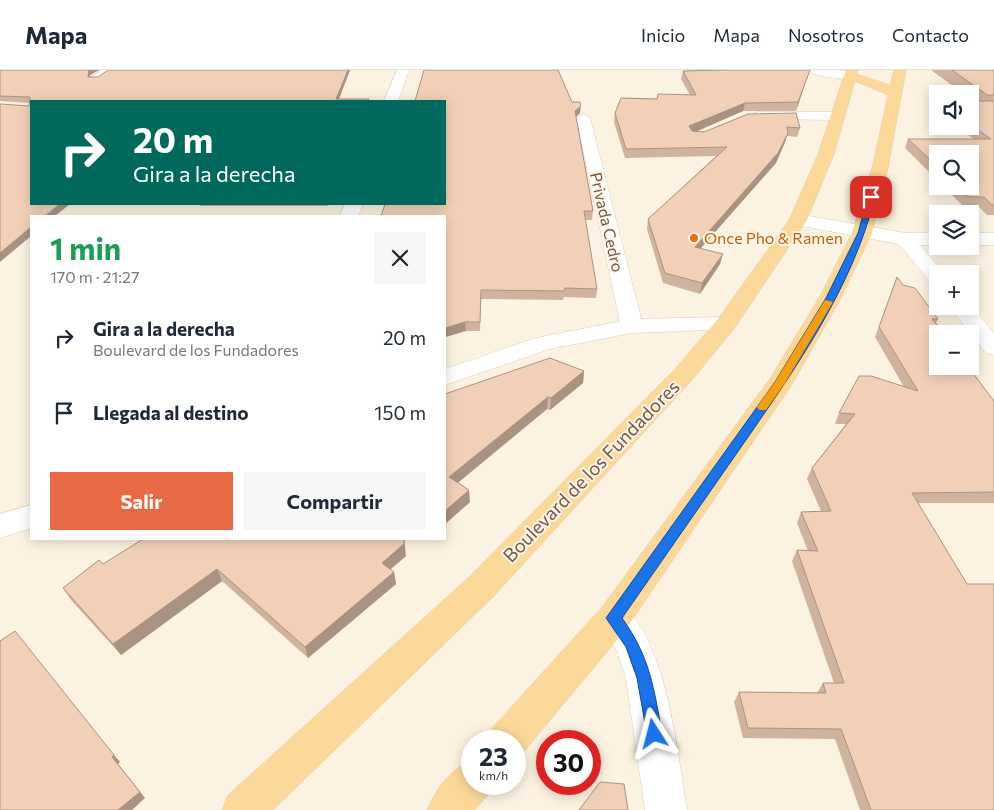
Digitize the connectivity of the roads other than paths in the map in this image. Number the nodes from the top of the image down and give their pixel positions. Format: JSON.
{"nodes":[{"id":1,"x":109,"y":70,"type":"edge"},
{"id":2,"x":403,"y":70,"type":"edge"},
{"id":3,"x":812,"y":70,"type":"edge"},
{"id":4,"x":900,"y":70,"type":"edge"},
{"id":5,"x":852,"y":73,"type":"edge"},
{"id":6,"x":95,"y":79,"type":"edge"},
{"id":7,"x":896,"y":94,"type":"junction"},
{"id":8,"x":391,"y":100,"type":"edge"},
{"id":9,"x":838,"y":116,"type":"junction"},
{"id":10,"x":744,"y":117,"type":"edge"},
{"id":11,"x":583,"y":118,"type":"edge"},
{"id":12,"x":798,"y":220,"type":"junction"},
{"id":13,"x":862,"y":233,"type":"junction"},
{"id":14,"x":979,"y":238,"type":"edge"},
{"id":15,"x":994,"y":238,"type":"edge"},
{"id":16,"x":905,"y":239,"type":"junction"},
{"id":17,"x":929,"y":239,"type":"edge"},
{"id":18,"x":929,"y":268,"type":"edge"},
{"id":19,"x":967,"y":315,"type":"edge"},
{"id":20,"x":726,"y":324,"type":"junction"},
{"id":21,"x":632,"y":326,"type":"junction"},
{"id":22,"x":994,"y":348,"type":"edge"},
{"id":23,"x":446,"y":378,"type":"edge"},
{"id":24,"x":30,"y":516,"type":"edge"},
{"id":25,"x":0,"y":526,"type":"edge"},
{"id":26,"x":614,"y":618,"type":"junction"},
{"id":27,"x":517,"y":730,"type":"edge"},
{"id":28,"x":461,"y":794,"type":"edge"},
{"id":29,"x":243,"y":810,"type":"edge"},
{"id":30,"x":448,"y":810,"type":"edge"},
{"id":31,"x":666,"y":810,"type":"edge"}],
"edges":[{"from":1,"to":6,"type":"lane"},
{"from":2,"to":8,"type":"street"},
{"from":3,"to":5,"type":"street"},
{"from":4,"to":7,"type":"main road"},
{"from":5,"to":7,"type":"main road"},
{"from":5,"to":9,"type":"main road","name":"Boulevard de los Fundadores"},
{"from":7,"to":13,"type":"main road"},
{"from":9,"to":10,"type":"street"},
{"from":9,"to":12,"type":"main road","name":"Boulevard de los Fundadores"},
{"from":11,"to":21,"type":"street","name":"Privada Cedro"},
{"from":12,"to":13,"type":"street"},
{"from":12,"to":20,"type":"main road","name":"Boulevard de los Fundadores"},
{"from":13,"to":16,"type":"street"},
{"from":13,"to":26,"type":"main road"},
{"from":14,"to":15,"type":"street"},
{"from":16,"to":17,"type":"street"},
{"from":16,"to":18,"type":"street"},
{"from":19,"to":22,"type":"street"},
{"from":20,"to":21,"type":"street"},
{"from":20,"to":29,"type":"main road","name":"Boulevard de los Fundadores"},
{"from":21,"to":23,"type":"street"},
{"from":24,"to":25,"type":"street"},
{"from":26,"to":27,"type":"main road"},
{"from":26,"to":31,"type":"street"},
{"from":28,"to":30,"type":"main road"}]}
